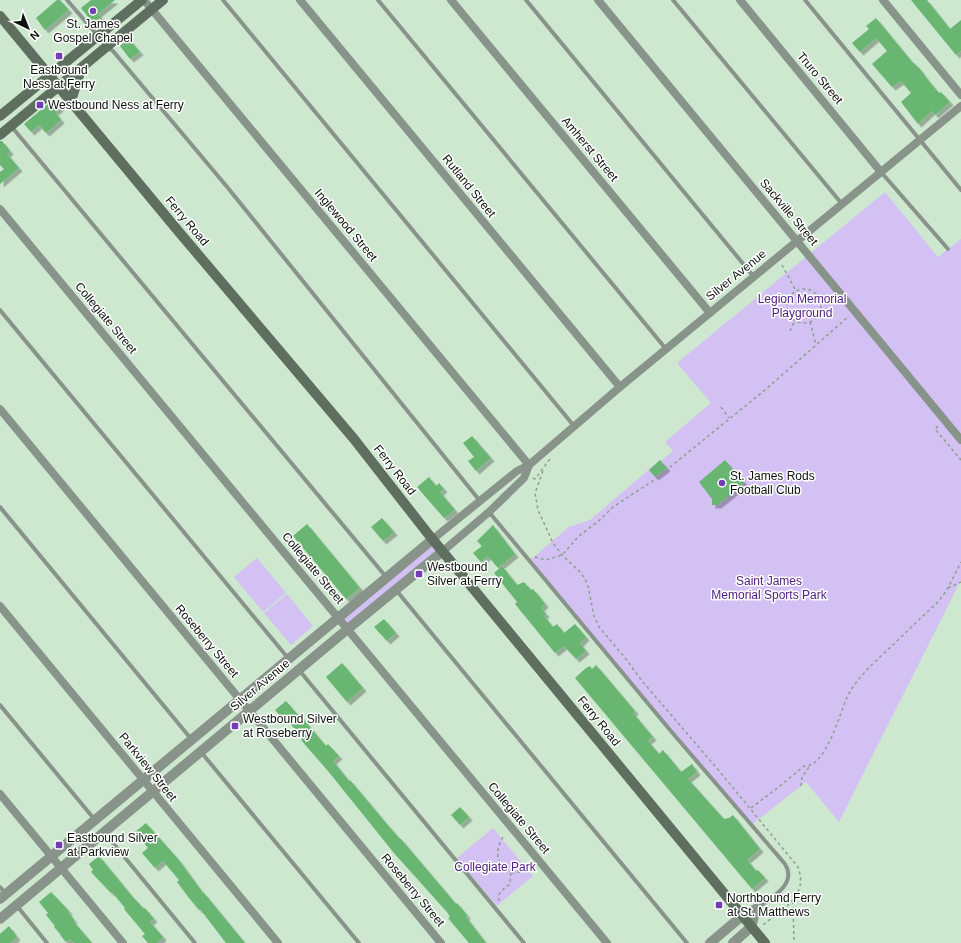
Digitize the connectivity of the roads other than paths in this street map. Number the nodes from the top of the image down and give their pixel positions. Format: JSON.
{"nodes":[{"id":1,"x":67,"y":0,"type":"edge"},
{"id":2,"x":143,"y":0,"type":"edge"},
{"id":3,"x":163,"y":0,"type":"edge"},
{"id":4,"x":223,"y":0,"type":"edge"},
{"id":5,"x":300,"y":0,"type":"edge"},
{"id":6,"x":378,"y":0,"type":"edge"},
{"id":7,"x":452,"y":0,"type":"edge"},
{"id":8,"x":526,"y":0,"type":"edge"},
{"id":9,"x":598,"y":0,"type":"edge"},
{"id":10,"x":673,"y":0,"type":"edge"},
{"id":11,"x":740,"y":0,"type":"edge"},
{"id":12,"x":805,"y":0,"type":"edge"},
{"id":13,"x":882,"y":0,"type":"edge"},
{"id":14,"x":152,"y":9,"type":"junction"},
{"id":15,"x":0,"y":16,"type":"edge"},
{"id":16,"x":98,"y":36,"type":"junction"},
{"id":17,"x":107,"y":47,"type":"junction"},
{"id":18,"x":81,"y":69,"type":"junction"},
{"id":19,"x":49,"y":76,"type":"junction"},
{"id":20,"x":58,"y":87,"type":"junction"},
{"id":21,"x":961,"y":95,"type":"edge"},
{"id":22,"x":71,"y":101,"type":"junction"},
{"id":23,"x":961,"y":106,"type":"edge"},
{"id":24,"x":1,"y":114,"type":"edge"},
{"id":25,"x":11,"y":126,"type":"junction"},
{"id":26,"x":0,"y":135,"type":"edge"},
{"id":27,"x":920,"y":140,"type":"junction"},
{"id":28,"x":882,"y":172,"type":"junction"},
{"id":29,"x":961,"y":190,"type":"edge"},
{"id":30,"x":842,"y":204,"type":"junction"},
{"id":31,"x":0,"y":209,"type":"edge"},
{"id":32,"x":797,"y":241,"type":"junction"},
{"id":33,"x":948,"y":249,"type":"dead end"},
{"id":34,"x":754,"y":277,"type":"junction"},
{"id":35,"x":0,"y":310,"type":"edge"},
{"id":36,"x":710,"y":313,"type":"junction"},
{"id":37,"x":666,"y":349,"type":"junction"},
{"id":38,"x":620,"y":387,"type":"junction"},
{"id":39,"x":0,"y":409,"type":"edge"},
{"id":40,"x":574,"y":426,"type":"junction"},
{"id":41,"x":961,"y":440,"type":"edge"},
{"id":42,"x":529,"y":465,"type":"junction"},
{"id":43,"x":480,"y":501,"type":"junction"},
{"id":44,"x":0,"y":507,"type":"edge"},
{"id":45,"x":489,"y":512,"type":"junction"},
{"id":46,"x":433,"y":539,"type":"junction"},
{"id":47,"x":443,"y":551,"type":"junction"},
{"id":48,"x":387,"y":578,"type":"junction"},
{"id":49,"x":395,"y":590,"type":"junction"},
{"id":50,"x":0,"y":606,"type":"edge"},
{"id":51,"x":338,"y":618,"type":"junction"},
{"id":52,"x":347,"y":629,"type":"junction"},
{"id":53,"x":289,"y":659,"type":"junction"},
{"id":54,"x":298,"y":670,"type":"junction"},
{"id":55,"x":240,"y":700,"type":"junction"},
{"id":56,"x":0,"y":704,"type":"edge"},
{"id":57,"x":249,"y":711,"type":"junction"},
{"id":58,"x":192,"y":740,"type":"junction"},
{"id":59,"x":201,"y":751,"type":"junction"},
{"id":60,"x":144,"y":780,"type":"junction"},
{"id":61,"x":153,"y":791,"type":"junction"},
{"id":62,"x":0,"y":794,"type":"edge"},
{"id":63,"x":96,"y":820,"type":"junction"},
{"id":64,"x":104,"y":832,"type":"junction"},
{"id":65,"x":52,"y":856,"type":"junction"},
{"id":66,"x":61,"y":868,"type":"junction"},
{"id":67,"x":2,"y":894,"type":"edge"},
{"id":68,"x":16,"y":905,"type":"junction"},
{"id":69,"x":756,"y":910,"type":"junction"},
{"id":70,"x":742,"y":916,"type":"junction"},
{"id":71,"x":0,"y":919,"type":"edge"},
{"id":72,"x":752,"y":927,"type":"junction"},
{"id":73,"x":47,"y":943,"type":"edge"},
{"id":74,"x":123,"y":943,"type":"edge"},
{"id":75,"x":195,"y":943,"type":"edge"},
{"id":76,"x":278,"y":943,"type":"edge"},
{"id":77,"x":359,"y":943,"type":"edge"},
{"id":78,"x":441,"y":943,"type":"edge"},
{"id":79,"x":524,"y":943,"type":"edge"},
{"id":80,"x":607,"y":943,"type":"edge"},
{"id":81,"x":687,"y":943,"type":"edge"},
{"id":82,"x":710,"y":943,"type":"edge"},
{"id":83,"x":733,"y":943,"type":"edge"},
{"id":84,"x":765,"y":943,"type":"edge"}],
"edges":[{"from":1,"to":16,"type":"lane"},
{"from":2,"to":14,"type":"street","name":"Inglewood Street"},
{"from":2,"to":16,"type":"main road"},
{"from":3,"to":14,"type":"main road"},
{"from":4,"to":40,"type":"lane"},
{"from":5,"to":38,"type":"street","name":"Rutland Street"},
{"from":6,"to":37,"type":"lane"},
{"from":7,"to":36,"type":"street","name":"Amherst Street"},
{"from":8,"to":34,"type":"lane"},
{"from":9,"to":32,"type":"street","name":"Sackville Street"},
{"from":10,"to":30,"type":"lane"},
{"from":11,"to":28,"type":"street","name":"Truro Street"},
{"from":12,"to":27,"type":"lane"},
{"from":13,"to":21,"type":"street"},
{"from":14,"to":17,"type":"main road"},
{"from":14,"to":42,"type":"street","name":"Inglewood Street"},
{"from":15,"to":19,"type":"main road","name":"Ferry Road"},
{"from":16,"to":19,"type":"main road"},
{"from":17,"to":18,"type":"main road"},
{"from":17,"to":43,"type":"lane"},
{"from":18,"to":20,"type":"main road"},
{"from":18,"to":22,"type":"main road"},
{"from":19,"to":20,"type":"main road","name":"Ferry Road"},
{"from":19,"to":24,"type":"main road"},
{"from":20,"to":22,"type":"main road","name":"Ferry Road"},
{"from":20,"to":25,"type":"main road"},
{"from":22,"to":46,"type":"main road","name":"Ferry Road"},
{"from":23,"to":27,"type":"street","name":"Silver Avenue"},
{"from":25,"to":26,"type":"main road"},
{"from":25,"to":48,"type":"lane"},
{"from":27,"to":28,"type":"street","name":"Silver Avenue"},
{"from":27,"to":29,"type":"lane"},
{"from":28,"to":30,"type":"street","name":"Silver Avenue"},
{"from":28,"to":33,"type":"lane"},
{"from":30,"to":32,"type":"street","name":"Silver Avenue"},
{"from":31,"to":51,"type":"street","name":"Collegiate Street"},
{"from":32,"to":34,"type":"street","name":"Silver Avenue"},
{"from":32,"to":41,"type":"street","name":"Sackville Street"},
{"from":34,"to":36,"type":"street","name":"Silver Avenue"},
{"from":35,"to":53,"type":"lane"},
{"from":36,"to":37,"type":"street","name":"Silver Avenue"},
{"from":37,"to":38,"type":"street","name":"Silver Avenue"},
{"from":38,"to":40,"type":"street","name":"Silver Avenue"},
{"from":39,"to":55,"type":"street","name":"Roseberry Street"},
{"from":40,"to":42,"type":"street","name":"Silver Avenue"},
{"from":42,"to":43,"type":"street","name":"Silver Avenue"},
{"from":42,"to":45,"type":"street","name":"Silver Avenue"},
{"from":43,"to":46,"type":"street","name":"Silver Avenue"},
{"from":44,"to":58,"type":"lane"},
{"from":45,"to":47,"type":"street","name":"Silver Avenue"},
{"from":45,"to":69,"type":"lane"},
{"from":46,"to":47,"type":"main road","name":"Ferry Road"},
{"from":46,"to":48,"type":"street","name":"Silver Avenue"},
{"from":47,"to":49,"type":"street","name":"Silver Avenue"},
{"from":47,"to":70,"type":"main road","name":"Ferry Road"},
{"from":48,"to":51,"type":"street","name":"Silver Avenue"},
{"from":49,"to":52,"type":"street","name":"Silver Avenue"},
{"from":49,"to":81,"type":"lane"},
{"from":50,"to":60,"type":"street","name":"Parkview Street"},
{"from":51,"to":52,"type":"street","name":"Collegiate Street"},
{"from":51,"to":53,"type":"street","name":"Silver Avenue"},
{"from":52,"to":54,"type":"street","name":"Silver Avenue"},
{"from":52,"to":80,"type":"street","name":"Collegiate Street"},
{"from":53,"to":55,"type":"street","name":"Silver Avenue"},
{"from":54,"to":57,"type":"street","name":"Silver Avenue"},
{"from":54,"to":79,"type":"lane"},
{"from":55,"to":57,"type":"street","name":"Roseberry Street"},
{"from":55,"to":58,"type":"street","name":"Silver Avenue"},
{"from":56,"to":63,"type":"lane"},
{"from":57,"to":59,"type":"street","name":"Silver Avenue"},
{"from":57,"to":78,"type":"street","name":"Roseberry Street"},
{"from":58,"to":60,"type":"street","name":"Silver Avenue"},
{"from":59,"to":61,"type":"street","name":"Silver Avenue"},
{"from":59,"to":77,"type":"lane"},
{"from":60,"to":61,"type":"street","name":"Parkview Street"},
{"from":60,"to":63,"type":"street","name":"Silver Avenue"},
{"from":61,"to":64,"type":"street","name":"Silver Avenue"},
{"from":61,"to":76,"type":"street","name":"Parkview Street"},
{"from":62,"to":65,"type":"street"},
{"from":63,"to":65,"type":"street","name":"Silver Avenue"},
{"from":64,"to":66,"type":"street","name":"Silver Avenue"},
{"from":64,"to":75,"type":"lane"},
{"from":65,"to":66,"type":"street"},
{"from":65,"to":67,"type":"street","name":"Silver Avenue"},
{"from":66,"to":68,"type":"street","name":"Silver Avenue"},
{"from":66,"to":74,"type":"street"},
{"from":68,"to":71,"type":"street","name":"Silver Avenue"},
{"from":68,"to":73,"type":"lane"},
{"from":69,"to":70,"type":"street"},
{"from":69,"to":72,"type":"street"},
{"from":70,"to":72,"type":"main road","name":"Ferry Road"},
{"from":70,"to":82,"type":"street"},
{"from":72,"to":83,"type":"street"},
{"from":72,"to":84,"type":"main road","name":"Ferry Road"}]}
